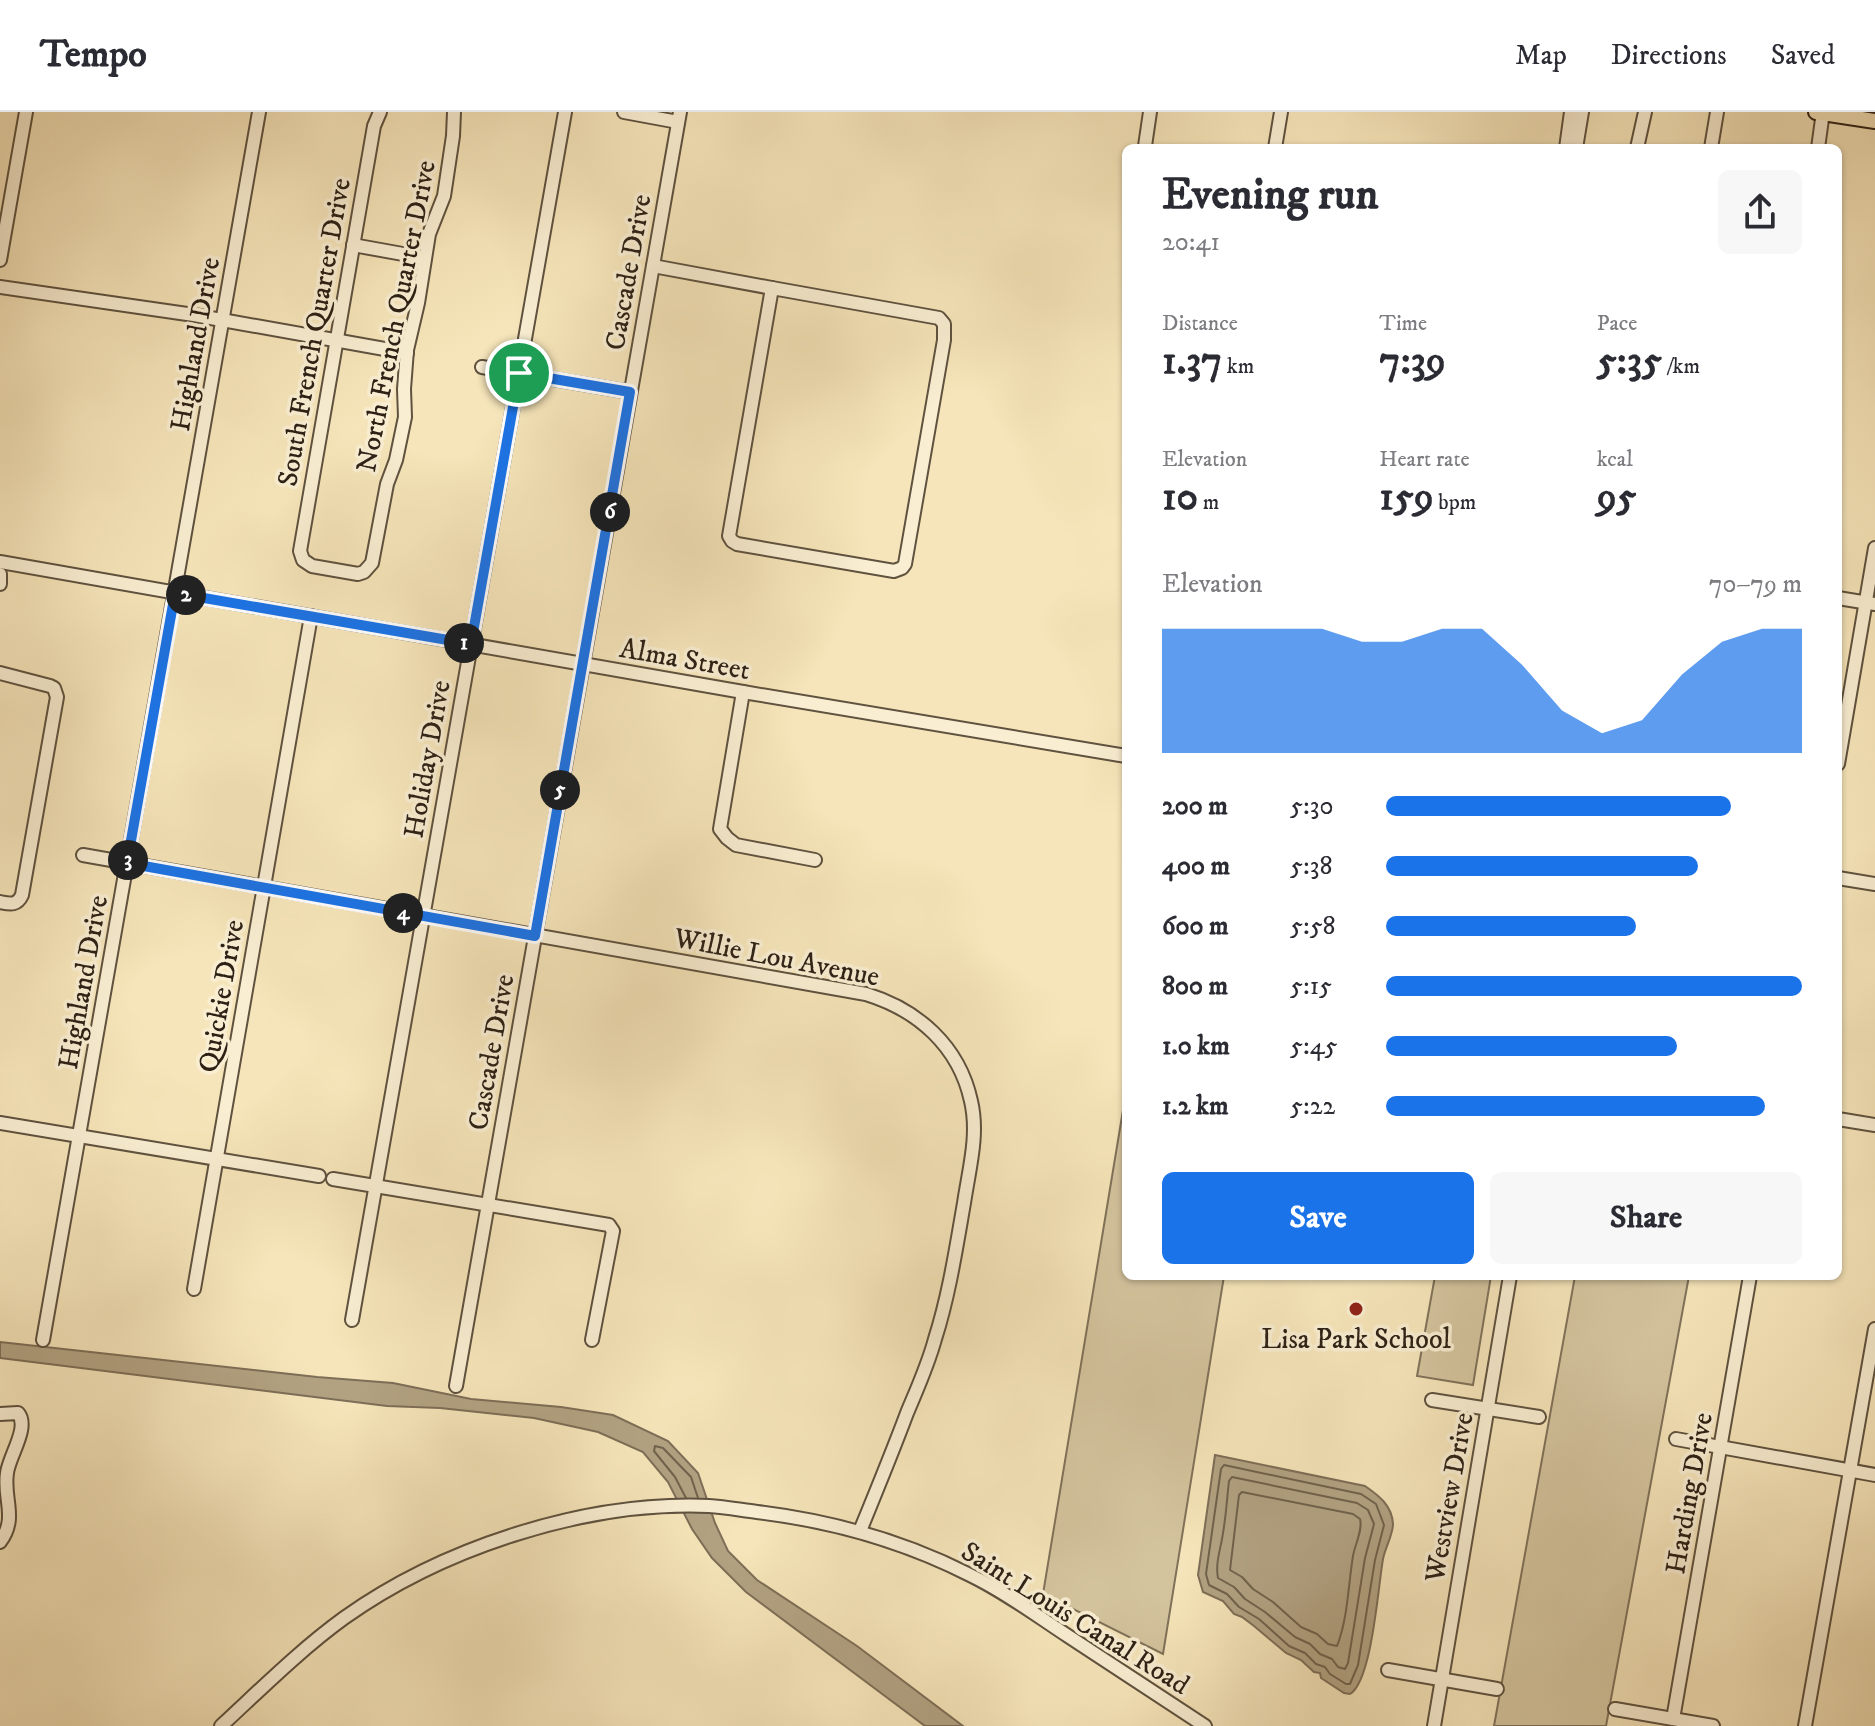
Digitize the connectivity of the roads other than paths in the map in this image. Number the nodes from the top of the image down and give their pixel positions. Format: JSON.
{"nodes":[{"id":1,"x":26,"y":112,"type":"edge"},
{"id":2,"x":259,"y":112,"type":"edge"},
{"id":3,"x":380,"y":112,"type":"edge"},
{"id":4,"x":454,"y":112,"type":"edge"},
{"id":5,"x":565,"y":112,"type":"edge"},
{"id":6,"x":624,"y":112,"type":"edge"},
{"id":7,"x":1150,"y":112,"type":"edge"},
{"id":8,"x":1281,"y":112,"type":"edge"},
{"id":9,"x":1571,"y":112,"type":"edge"},
{"id":10,"x":1582,"y":112,"type":"edge"},
{"id":11,"x":1645,"y":112,"type":"edge"},
{"id":12,"x":1717,"y":112,"type":"edge"},
{"id":13,"x":1821,"y":112,"type":"edge"},
{"id":14,"x":679,"y":117,"type":"edge"},
{"id":15,"x":1875,"y":121,"type":"edge"},
{"id":16,"x":1145,"y":144,"type":"edge"},
{"id":17,"x":1276,"y":144,"type":"edge"},
{"id":18,"x":1567,"y":144,"type":"edge"},
{"id":19,"x":1577,"y":144,"type":"edge"},
{"id":20,"x":1638,"y":144,"type":"edge"},
{"id":21,"x":1712,"y":144,"type":"edge"},
{"id":22,"x":1818,"y":144,"type":"edge"},
{"id":23,"x":353,"y":245,"type":"junction"},
{"id":24,"x":425,"y":258,"type":"junction"},
{"id":25,"x":0,"y":260,"type":"edge"},
{"id":26,"x":653,"y":266,"type":"junction"},
{"id":27,"x":0,"y":287,"type":"edge"},
{"id":28,"x":772,"y":288,"type":"junction"},
{"id":29,"x":223,"y":320,"type":"junction"},
{"id":30,"x":336,"y":341,"type":"junction"},
{"id":31,"x":407,"y":353,"type":"junction"},
{"id":32,"x":482,"y":367,"type":"dead end"},
{"id":33,"x":519,"y":373,"type":"junction"},
{"id":34,"x":630,"y":392,"type":"junction"},
{"id":35,"x":1875,"y":548,"type":"edge"},
{"id":36,"x":0,"y":562,"type":"edge"},
{"id":37,"x":364,"y":572,"type":"joint"},
{"id":38,"x":0,"y":574,"type":"edge"},
{"id":39,"x":0,"y":584,"type":"edge"},
{"id":40,"x":175,"y":593,"type":"junction"},
{"id":41,"x":1842,"y":599,"type":"edge"},
{"id":42,"x":1870,"y":603,"type":"edge"},
{"id":43,"x":311,"y":616,"type":"junction"},
{"id":44,"x":471,"y":644,"type":"junction"},
{"id":45,"x":583,"y":664,"type":"junction"},
{"id":46,"x":0,"y":673,"type":"edge"},
{"id":47,"x":743,"y":692,"type":"junction"},
{"id":48,"x":1842,"y":744,"type":"edge"},
{"id":49,"x":1122,"y":755,"type":"edge"},
{"id":50,"x":83,"y":855,"type":"dead end"},
{"id":51,"x":815,"y":860,"type":"dead end"},
{"id":52,"x":127,"y":863,"type":"junction"},
{"id":53,"x":1842,"y":879,"type":"edge"},
{"id":54,"x":1875,"y":884,"type":"edge"},
{"id":55,"x":263,"y":888,"type":"junction"},
{"id":56,"x":0,"y":902,"type":"edge"},
{"id":57,"x":423,"y":916,"type":"junction"},
{"id":58,"x":535,"y":936,"type":"junction"},
{"id":59,"x":1842,"y":1120,"type":"edge"},
{"id":60,"x":0,"y":1123,"type":"edge"},
{"id":61,"x":1875,"y":1125,"type":"edge"},
{"id":62,"x":79,"y":1136,"type":"junction"},
{"id":63,"x":216,"y":1158,"type":"junction"},
{"id":64,"x":319,"y":1176,"type":"dead end"},
{"id":65,"x":333,"y":1179,"type":"dead end"},
{"id":66,"x":375,"y":1186,"type":"junction"},
{"id":67,"x":488,"y":1205,"type":"junction"},
{"id":68,"x":1509,"y":1280,"type":"edge"},
{"id":69,"x":1749,"y":1280,"type":"edge"},
{"id":70,"x":194,"y":1289,"type":"dead end"},
{"id":71,"x":352,"y":1320,"type":"dead end"},
{"id":72,"x":1875,"y":1329,"type":"edge"},
{"id":73,"x":43,"y":1340,"type":"dead end"},
{"id":74,"x":592,"y":1340,"type":"dead end"},
{"id":75,"x":456,"y":1386,"type":"dead end"},
{"id":76,"x":1432,"y":1400,"type":"dead end"},
{"id":77,"x":1487,"y":1409,"type":"junction"},
{"id":78,"x":0,"y":1414,"type":"edge"},
{"id":79,"x":1539,"y":1417,"type":"dead end"},
{"id":80,"x":1676,"y":1439,"type":"dead end"},
{"id":81,"x":1721,"y":1447,"type":"junction"},
{"id":82,"x":1850,"y":1470,"type":"junction"},
{"id":83,"x":1875,"y":1475,"type":"edge"},
{"id":84,"x":860,"y":1531,"type":"junction"},
{"id":85,"x":0,"y":1542,"type":"edge"},
{"id":86,"x":1388,"y":1670,"type":"dead end"},
{"id":87,"x":1441,"y":1679,"type":"junction"},
{"id":88,"x":1497,"y":1689,"type":"dead end"},
{"id":89,"x":1615,"y":1709,"type":"dead end"},
{"id":90,"x":1673,"y":1719,"type":"junction"},
{"id":91,"x":221,"y":1726,"type":"edge"},
{"id":92,"x":1205,"y":1726,"type":"edge"},
{"id":93,"x":1434,"y":1726,"type":"edge"},
{"id":94,"x":1713,"y":1726,"type":"edge"},
{"id":95,"x":1805,"y":1726,"type":"edge"}],
"edges":[{"from":1,"to":25,"type":"street"},
{"from":2,"to":29,"type":"street","name":"Highland Drive"},
{"from":3,"to":23,"type":"street","name":"South French Quarter Drive"},
{"from":4,"to":24,"type":"street","name":"North French Quarter Drive"},
{"from":5,"to":33,"type":"street","name":"Holiday Drive"},
{"from":6,"to":14,"type":"street"},
{"from":7,"to":16,"type":"street"},
{"from":8,"to":17,"type":"street"},
{"from":9,"to":18,"type":"street"},
{"from":10,"to":19,"type":"street"},
{"from":11,"to":20,"type":"street"},
{"from":12,"to":21,"type":"street"},
{"from":13,"to":15,"type":"main road"},
{"from":13,"to":22,"type":"street"},
{"from":14,"to":26,"type":"street","name":"Cascade Drive"},
{"from":23,"to":24,"type":"street"},
{"from":23,"to":30,"type":"street","name":"South French Quarter Drive"},
{"from":24,"to":31,"type":"street","name":"North French Quarter Drive"},
{"from":26,"to":28,"type":"street"},
{"from":26,"to":34,"type":"street","name":"Cascade Drive"},
{"from":27,"to":29,"type":"street"},
{"from":28,"to":28,"type":"street"},
{"from":29,"to":30,"type":"street"},
{"from":29,"to":40,"type":"street","name":"Highland Drive"},
{"from":30,"to":31,"type":"street"},
{"from":30,"to":37,"type":"street","name":"South French Quarter Drive"},
{"from":31,"to":37,"type":"street","name":"North French Quarter Drive"},
{"from":32,"to":33,"type":"street"},
{"from":33,"to":34,"type":"street"},
{"from":33,"to":44,"type":"street","name":"Holiday Drive"},
{"from":34,"to":45,"type":"street","name":"Cascade Drive"},
{"from":35,"to":42,"type":"street"},
{"from":36,"to":40,"type":"street","name":"Alma Street"},
{"from":38,"to":39,"type":"street"},
{"from":40,"to":43,"type":"street","name":"Alma Street"},
{"from":40,"to":52,"type":"street","name":"Highland Drive"},
{"from":41,"to":42,"type":"street"},
{"from":42,"to":48,"type":"street"},
{"from":43,"to":44,"type":"street","name":"Alma Street"},
{"from":43,"to":55,"type":"street","name":"Quickie Drive"},
{"from":44,"to":45,"type":"street","name":"Alma Street"},
{"from":44,"to":57,"type":"street","name":"Holiday Drive"},
{"from":45,"to":47,"type":"street","name":"Alma Street"},
{"from":45,"to":58,"type":"street","name":"Cascade Drive"},
{"from":46,"to":56,"type":"street"},
{"from":47,"to":49,"type":"street","name":"Alma Street"},
{"from":47,"to":51,"type":"street"},
{"from":50,"to":52,"type":"street","name":"Willie Lou Avenue"},
{"from":52,"to":55,"type":"street","name":"Willie Lou Avenue"},
{"from":52,"to":62,"type":"street","name":"Highland Drive"},
{"from":53,"to":54,"type":"street"},
{"from":55,"to":57,"type":"street","name":"Willie Lou Avenue"},
{"from":55,"to":63,"type":"street","name":"Quickie Drive"},
{"from":57,"to":58,"type":"street","name":"Willie Lou Avenue"},
{"from":57,"to":66,"type":"street","name":"Holiday Drive"},
{"from":58,"to":67,"type":"street","name":"Cascade Drive"},
{"from":58,"to":84,"type":"street","name":"Willie Lou Avenue"},
{"from":59,"to":61,"type":"street"},
{"from":60,"to":62,"type":"street"},
{"from":62,"to":63,"type":"street"},
{"from":62,"to":73,"type":"street","name":"Highland Drive"},
{"from":63,"to":64,"type":"street"},
{"from":63,"to":70,"type":"street","name":"Quickie Drive"},
{"from":65,"to":66,"type":"street"},
{"from":66,"to":67,"type":"street"},
{"from":66,"to":71,"type":"street","name":"Holiday Drive"},
{"from":67,"to":74,"type":"street"},
{"from":67,"to":75,"type":"street","name":"Cascade Drive"},
{"from":68,"to":77,"type":"street","name":"Westview Drive"},
{"from":69,"to":81,"type":"street","name":"Harding Drive"},
{"from":72,"to":82,"type":"street"},
{"from":76,"to":77,"type":"street"},
{"from":77,"to":79,"type":"street"},
{"from":77,"to":87,"type":"street","name":"Westview Drive"},
{"from":78,"to":85,"type":"street"},
{"from":80,"to":81,"type":"street"},
{"from":81,"to":82,"type":"street"},
{"from":81,"to":90,"type":"street","name":"Harding Drive"},
{"from":82,"to":83,"type":"street"},
{"from":82,"to":95,"type":"street"},
{"from":84,"to":91,"type":"street","name":"Saint Louis Canal Road"},
{"from":84,"to":92,"type":"street","name":"Saint Louis Canal Road"},
{"from":86,"to":87,"type":"street"},
{"from":87,"to":88,"type":"street"},
{"from":87,"to":93,"type":"street","name":"Westview Drive"},
{"from":89,"to":90,"type":"street"},
{"from":90,"to":94,"type":"street"}]}
